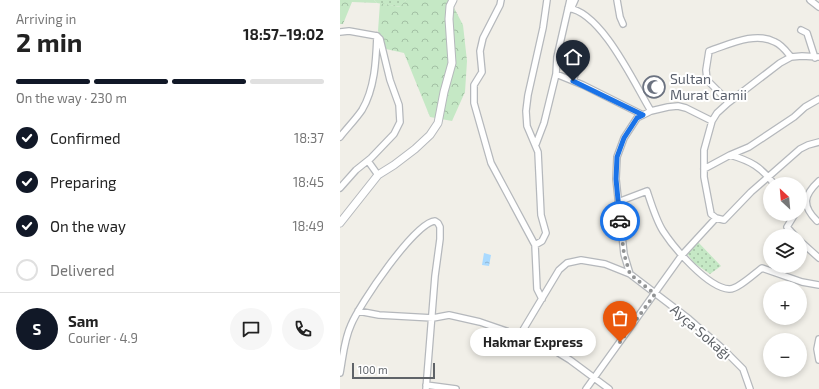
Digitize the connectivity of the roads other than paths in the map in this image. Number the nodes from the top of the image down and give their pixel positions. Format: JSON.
{"nodes":[{"id":1,"x":453,"y":0,"type":"edge"},
{"id":2,"x":501,"y":0,"type":"edge"},
{"id":3,"x":548,"y":0,"type":"edge"},
{"id":4,"x":570,"y":0,"type":"edge"},
{"id":5,"x":575,"y":0,"type":"edge"},
{"id":6,"x":617,"y":0,"type":"edge"},
{"id":7,"x":810,"y":0,"type":"edge"},
{"id":8,"x":819,"y":7,"type":"edge"},
{"id":9,"x":569,"y":9,"type":"junction"},
{"id":10,"x":623,"y":24,"type":"dead end"},
{"id":11,"x":801,"y":30,"type":"dead end"},
{"id":12,"x":340,"y":32,"type":"edge"},
{"id":13,"x":377,"y":36,"type":"junction"},
{"id":14,"x":791,"y":57,"type":"junction"},
{"id":15,"x":817,"y":57,"type":"edge"},
{"id":16,"x":580,"y":60,"type":"dead end"},
{"id":17,"x":556,"y":74,"type":"junction"},
{"id":18,"x":573,"y":81,"type":"junction"},
{"id":19,"x":819,"y":99,"type":"edge"},
{"id":20,"x":728,"y":103,"type":"junction"},
{"id":21,"x":651,"y":111,"type":"junction"},
{"id":22,"x":643,"y":115,"type":"junction"},
{"id":23,"x":712,"y":121,"type":"junction"},
{"id":24,"x":340,"y":137,"type":"edge"},
{"id":25,"x":819,"y":142,"type":"edge"},
{"id":26,"x":536,"y":144,"type":"junction"},
{"id":27,"x":730,"y":155,"type":"junction"},
{"id":28,"x":368,"y":161,"type":"junction"},
{"id":29,"x":704,"y":169,"type":"junction"},
{"id":30,"x":378,"y":175,"type":"junction"},
{"id":31,"x":768,"y":177,"type":"joint"},
{"id":32,"x":763,"y":181,"type":"edge"},
{"id":33,"x":819,"y":181,"type":"edge"},
{"id":34,"x":340,"y":188,"type":"edge"},
{"id":35,"x":807,"y":194,"type":"edge"},
{"id":36,"x":618,"y":202,"type":"junction"},
{"id":37,"x":807,"y":205,"type":"edge"},
{"id":38,"x":716,"y":218,"type":"junction"},
{"id":39,"x":817,"y":221,"type":"dead end"},
{"id":40,"x":340,"y":223,"type":"edge"},
{"id":41,"x":535,"y":245,"type":"junction"},
{"id":42,"x":807,"y":247,"type":"edge"},
{"id":43,"x":682,"y":254,"type":"junction"},
{"id":44,"x":819,"y":258,"type":"edge"},
{"id":45,"x":630,"y":274,"type":"junction"},
{"id":46,"x":819,"y":285,"type":"edge"},
{"id":47,"x":655,"y":294,"type":"junction"},
{"id":48,"x":542,"y":299,"type":"junction"},
{"id":49,"x":358,"y":311,"type":"junction"},
{"id":50,"x":432,"y":318,"type":"junction"},
{"id":51,"x":520,"y":335,"type":"junction"},
{"id":52,"x":819,"y":339,"type":"edge"},
{"id":53,"x":819,"y":360,"type":"edge"},
{"id":54,"x":340,"y":373,"type":"edge"},
{"id":55,"x":595,"y":378,"type":"junction"},
{"id":56,"x":426,"y":387,"type":"edge"},
{"id":57,"x":456,"y":389,"type":"edge"},
{"id":58,"x":586,"y":389,"type":"edge"},
{"id":59,"x":609,"y":389,"type":"edge"},
{"id":60,"x":750,"y":389,"type":"edge"}],
"edges":[{"from":1,"to":30,"type":"street"},
{"from":2,"to":41,"type":"street"},
{"from":3,"to":26,"type":"street"},
{"from":4,"to":9,"type":"street"},
{"from":5,"to":9,"type":"street"},
{"from":6,"to":10,"type":"street"},
{"from":7,"to":8,"type":"street"},
{"from":9,"to":17,"type":"street"},
{"from":9,"to":21,"type":"street"},
{"from":11,"to":15,"type":"street"},
{"from":12,"to":13,"type":"street"},
{"from":13,"to":24,"type":"street"},
{"from":13,"to":28,"type":"street"},
{"from":14,"to":15,"type":"street"},
{"from":14,"to":20,"type":"street"},
{"from":14,"to":20,"type":"street"},
{"from":16,"to":18,"type":"street"},
{"from":17,"to":18,"type":"street"},
{"from":17,"to":26,"type":"street"},
{"from":18,"to":22,"type":"street"},
{"from":19,"to":27,"type":"street"},
{"from":20,"to":23,"type":"street"},
{"from":21,"to":22,"type":"street"},
{"from":21,"to":23,"type":"street"},
{"from":22,"to":36,"type":"street"},
{"from":23,"to":29,"type":"street"},
{"from":25,"to":31,"type":"street"},
{"from":26,"to":41,"type":"street"},
{"from":27,"to":29,"type":"street"},
{"from":27,"to":31,"type":"street"},
{"from":28,"to":30,"type":"street"},
{"from":28,"to":34,"type":"street"},
{"from":29,"to":38,"type":"street"},
{"from":30,"to":40,"type":"street"},
{"from":32,"to":38,"type":"street"},
{"from":33,"to":35,"type":"street"},
{"from":36,"to":43,"type":"street"},
{"from":36,"to":45,"type":"street"},
{"from":37,"to":39,"type":"street"},
{"from":38,"to":43,"type":"street"},
{"from":41,"to":48,"type":"street"},
{"from":42,"to":44,"type":"street"},
{"from":43,"to":46,"type":"street"},
{"from":43,"to":47,"type":"street"},
{"from":45,"to":47,"type":"street","name":"Ayça Sokağı"},
{"from":45,"to":48,"type":"street","name":"Ayça Sokağı"},
{"from":47,"to":55,"type":"street"},
{"from":47,"to":60,"type":"street","name":"Ayça Sokağı"},
{"from":48,"to":51,"type":"street","name":"Ayça Sokağı"},
{"from":49,"to":50,"type":"street"},
{"from":49,"to":50,"type":"street"},
{"from":49,"to":54,"type":"street"},
{"from":50,"to":51,"type":"street"},
{"from":50,"to":56,"type":"street"},
{"from":51,"to":55,"type":"street"},
{"from":52,"to":53,"type":"street"},
{"from":55,"to":58,"type":"street"},
{"from":55,"to":59,"type":"street"},
{"from":56,"to":57,"type":"street"}]}
